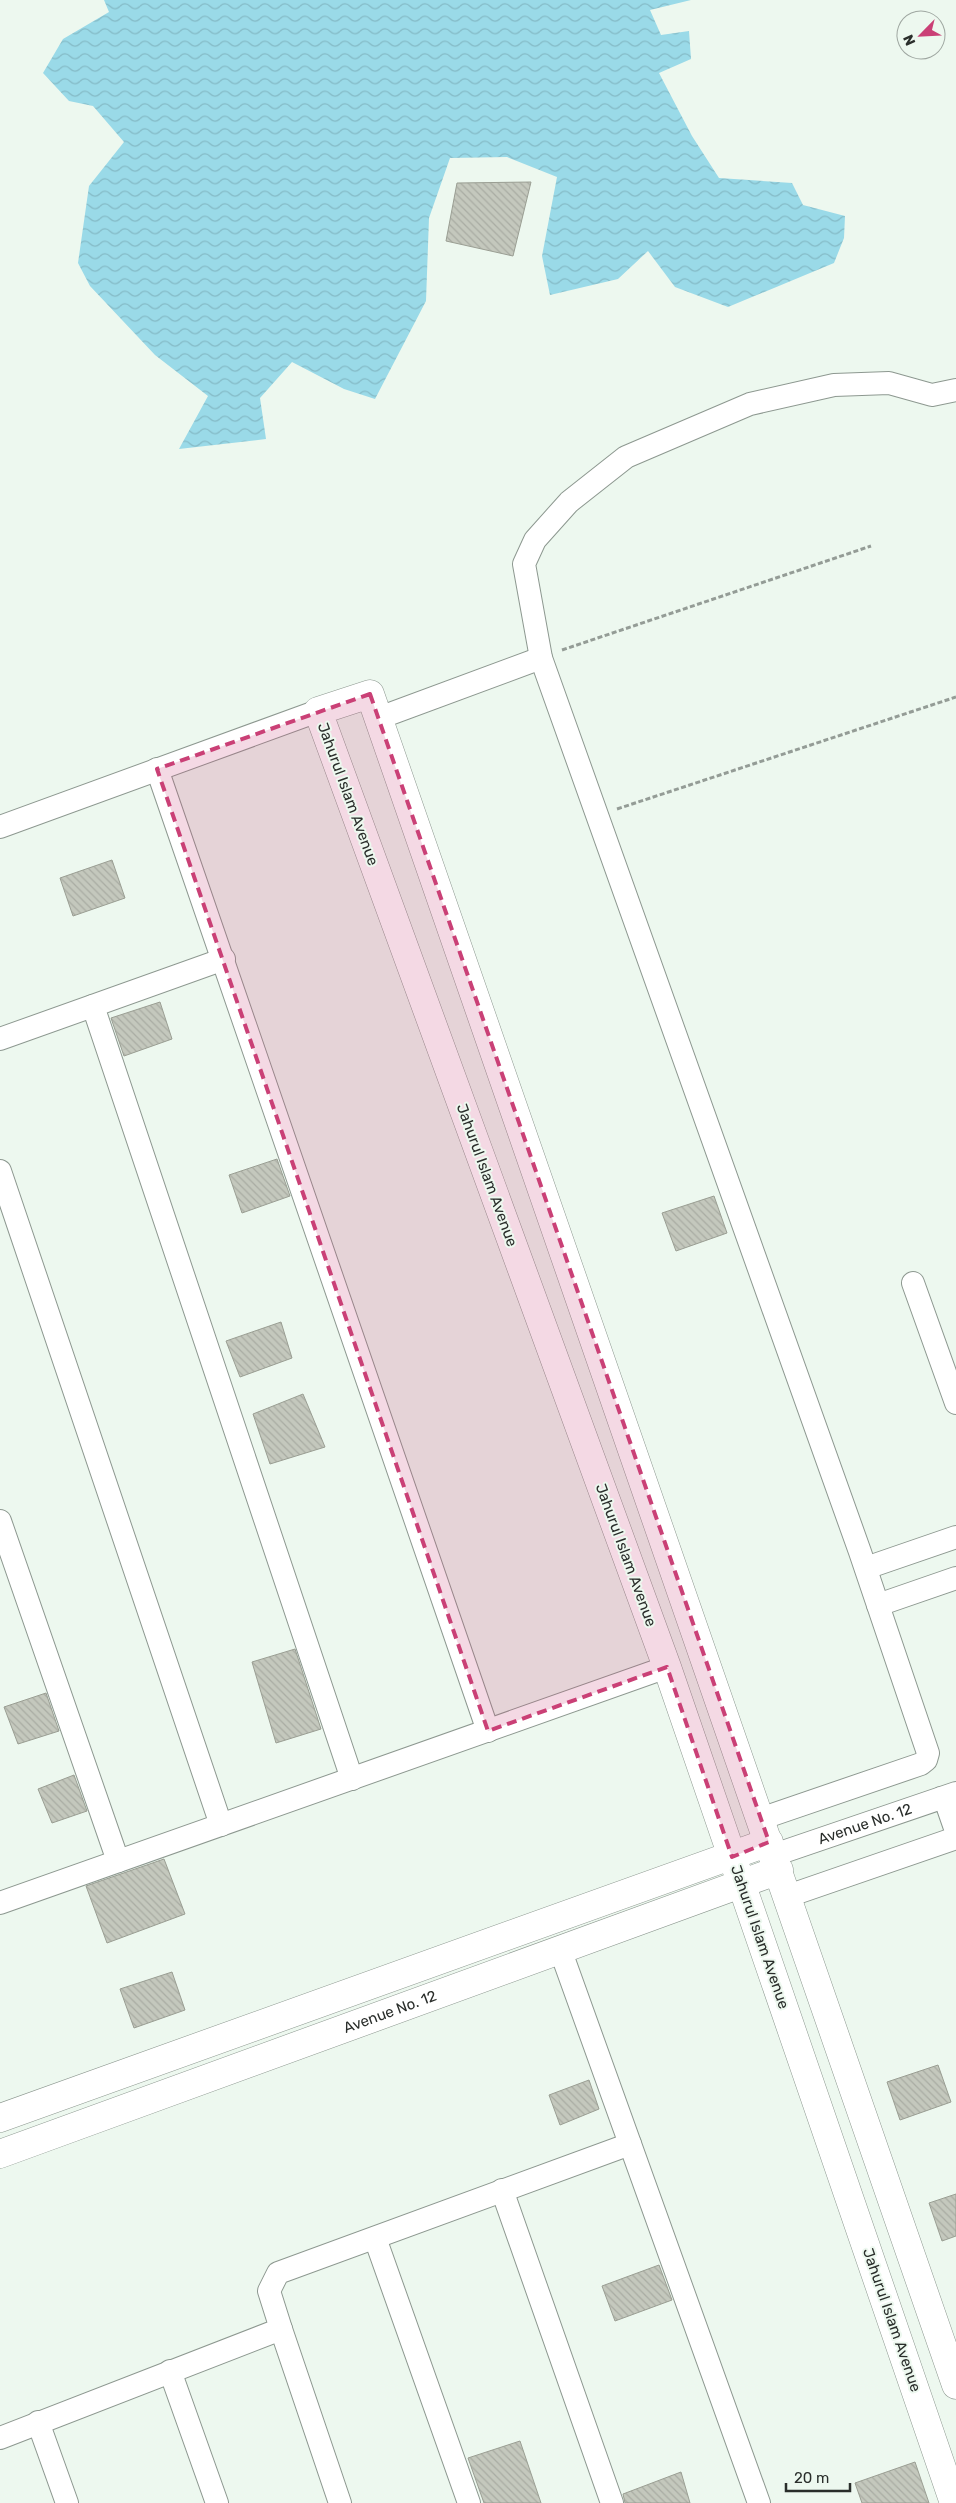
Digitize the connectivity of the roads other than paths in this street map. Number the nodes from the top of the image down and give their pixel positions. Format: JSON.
{"nodes":[{"id":1,"x":956,"y":390,"type":"edge"},
{"id":2,"x":541,"y":658,"type":"junction"},
{"id":3,"x":318,"y":711,"type":"junction"},
{"id":4,"x":379,"y":718,"type":"junction"},
{"id":5,"x":157,"y":769,"type":"junction"},
{"id":6,"x":0,"y":827,"type":"edge"},
{"id":7,"x":224,"y":959,"type":"junction"},
{"id":8,"x":93,"y":1006,"type":"junction"},
{"id":9,"x":0,"y":1039,"type":"edge"},
{"id":10,"x":0,"y":1170,"type":"edge"},
{"id":11,"x":914,"y":1283,"type":"dead end"},
{"id":12,"x":956,"y":1403,"type":"edge"},
{"id":13,"x":0,"y":1521,"type":"edge"},
{"id":14,"x":956,"y":1537,"type":"edge"},
{"id":15,"x":866,"y":1568,"type":"junction"},
{"id":16,"x":956,"y":1578,"type":"edge"},
{"id":17,"x":878,"y":1605,"type":"junction"},
{"id":18,"x":667,"y":1667,"type":"junction"},
{"id":19,"x":488,"y":1731,"type":"junction"},
{"id":20,"x":352,"y":1779,"type":"junction"},
{"id":21,"x":948,"y":1796,"type":"edge"},
{"id":22,"x":221,"y":1826,"type":"junction"},
{"id":23,"x":956,"y":1831,"type":"edge"},
{"id":24,"x":956,"y":1838,"type":"edge"},
{"id":25,"x":770,"y":1847,"type":"junction"},
{"id":26,"x":732,"y":1857,"type":"junction"},
{"id":27,"x":118,"y":1861,"type":"junction"},
{"id":28,"x":742,"y":1883,"type":"junction"},
{"id":29,"x":788,"y":1896,"type":"junction"},
{"id":30,"x":1,"y":1900,"type":"edge"},
{"id":31,"x":560,"y":1949,"type":"junction"},
{"id":32,"x":0,"y":2118,"type":"edge"},
{"id":33,"x":630,"y":2144,"type":"junction"},
{"id":34,"x":0,"y":2154,"type":"edge"},
{"id":35,"x":502,"y":2190,"type":"junction"},
{"id":36,"x":375,"y":2238,"type":"junction"},
{"id":37,"x":280,"y":2329,"type":"junction"},
{"id":38,"x":170,"y":2372,"type":"junction"},
{"id":39,"x":956,"y":2385,"type":"edge"},
{"id":40,"x":38,"y":2422,"type":"junction"},
{"id":41,"x":0,"y":2438,"type":"edge"},
{"id":42,"x":67,"y":2503,"type":"edge"},
{"id":43,"x":217,"y":2503,"type":"edge"},
{"id":44,"x":340,"y":2503,"type":"edge"},
{"id":45,"x":469,"y":2503,"type":"edge"},
{"id":46,"x":612,"y":2503,"type":"edge"},
{"id":47,"x":759,"y":2503,"type":"edge"},
{"id":48,"x":954,"y":2503,"type":"edge"}],
"edges":[{"from":1,"to":2,"type":"street"},
{"from":2,"to":4,"type":"street"},
{"from":2,"to":15,"type":"street"},
{"from":3,"to":4,"type":"street","name":"Jahurul Islam Avenue"},
{"from":3,"to":5,"type":"street"},
{"from":3,"to":18,"type":"street","name":"Jahurul Islam Avenue"},
{"from":4,"to":25,"type":"street","name":"Jahurul Islam Avenue"},
{"from":5,"to":6,"type":"street"},
{"from":5,"to":7,"type":"street"},
{"from":7,"to":8,"type":"street"},
{"from":7,"to":19,"type":"street"},
{"from":8,"to":9,"type":"street"},
{"from":8,"to":20,"type":"street"},
{"from":10,"to":22,"type":"street"},
{"from":11,"to":12,"type":"street"},
{"from":13,"to":27,"type":"street"},
{"from":14,"to":15,"type":"street"},
{"from":15,"to":17,"type":"street"},
{"from":16,"to":17,"type":"street"},
{"from":17,"to":25,"type":"street"},
{"from":18,"to":19,"type":"street"},
{"from":18,"to":26,"type":"street","name":"Jahurul Islam Avenue"},
{"from":19,"to":20,"type":"street"},
{"from":20,"to":22,"type":"street"},
{"from":21,"to":23,"type":"street"},
{"from":21,"to":25,"type":"street","name":"Avenue No. 12"},
{"from":22,"to":27,"type":"street"},
{"from":24,"to":29,"type":"street"},
{"from":25,"to":26,"type":"street","name":"Avenue No. 12"},
{"from":25,"to":28,"type":"street","name":"Avenue No. 12"},
{"from":25,"to":29,"type":"street","name":"Jahurul Islam Avenue"},
{"from":26,"to":28,"type":"street","name":"Jahurul Islam Avenue"},
{"from":26,"to":32,"type":"street","name":"Avenue No. 12"},
{"from":27,"to":30,"type":"street"},
{"from":28,"to":31,"type":"street","name":"Avenue No. 12"},
{"from":28,"to":48,"type":"street","name":"Jahurul Islam Avenue"},
{"from":29,"to":39,"type":"street","name":"Jahurul Islam Avenue"},
{"from":31,"to":33,"type":"street"},
{"from":31,"to":34,"type":"street","name":"Avenue No. 12"},
{"from":33,"to":35,"type":"street"},
{"from":33,"to":47,"type":"street"},
{"from":35,"to":36,"type":"street"},
{"from":35,"to":46,"type":"street"},
{"from":36,"to":37,"type":"street"},
{"from":36,"to":45,"type":"street"},
{"from":37,"to":38,"type":"street"},
{"from":37,"to":44,"type":"street"},
{"from":38,"to":40,"type":"street"},
{"from":38,"to":43,"type":"street"},
{"from":40,"to":41,"type":"street"},
{"from":40,"to":42,"type":"street"}]}
